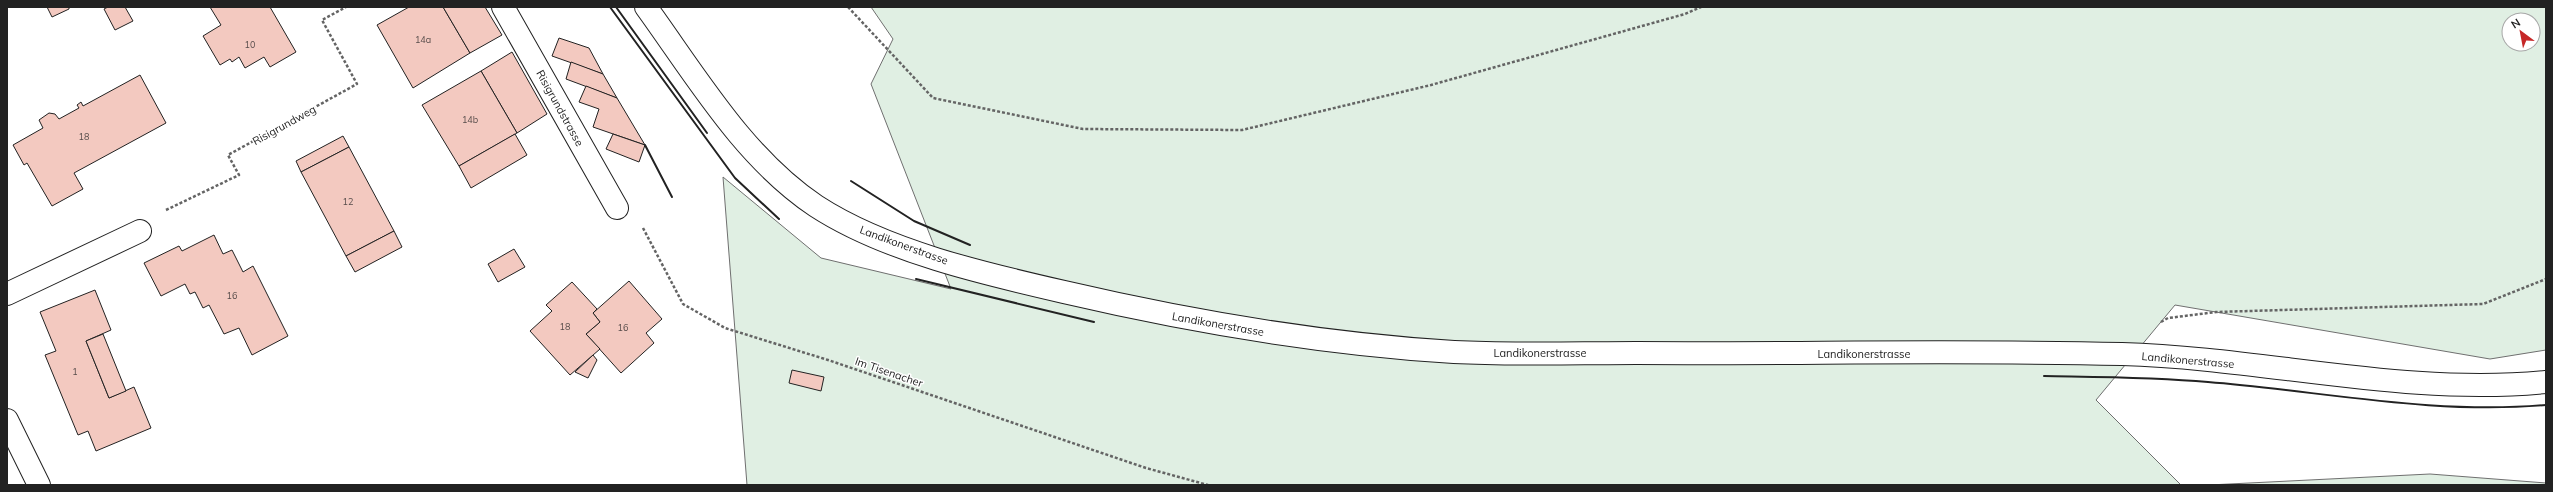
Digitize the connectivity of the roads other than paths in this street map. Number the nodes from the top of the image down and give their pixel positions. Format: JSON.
{"nodes":[{"id":1,"x":504,"y":7,"type":"edge"},
{"id":2,"x":646,"y":7,"type":"edge"},
{"id":3,"x":617,"y":208,"type":"road end"},
{"id":4,"x":140,"y":231,"type":"dead end"},
{"id":5,"x":7,"y":294,"type":"edge"},
{"id":6,"x":2546,"y":382,"type":"edge"},
{"id":7,"x":7,"y":420,"type":"edge"},
{"id":8,"x":39,"y":485,"type":"edge"}],
"edges":[{"from":1,"to":3,"type":"street","name":"Risigrundstrasse"},
{"from":2,"to":6,"type":"street","name":"Landikonerstrasse"},
{"from":4,"to":5,"type":"street"},
{"from":7,"to":8,"type":"street"}]}
